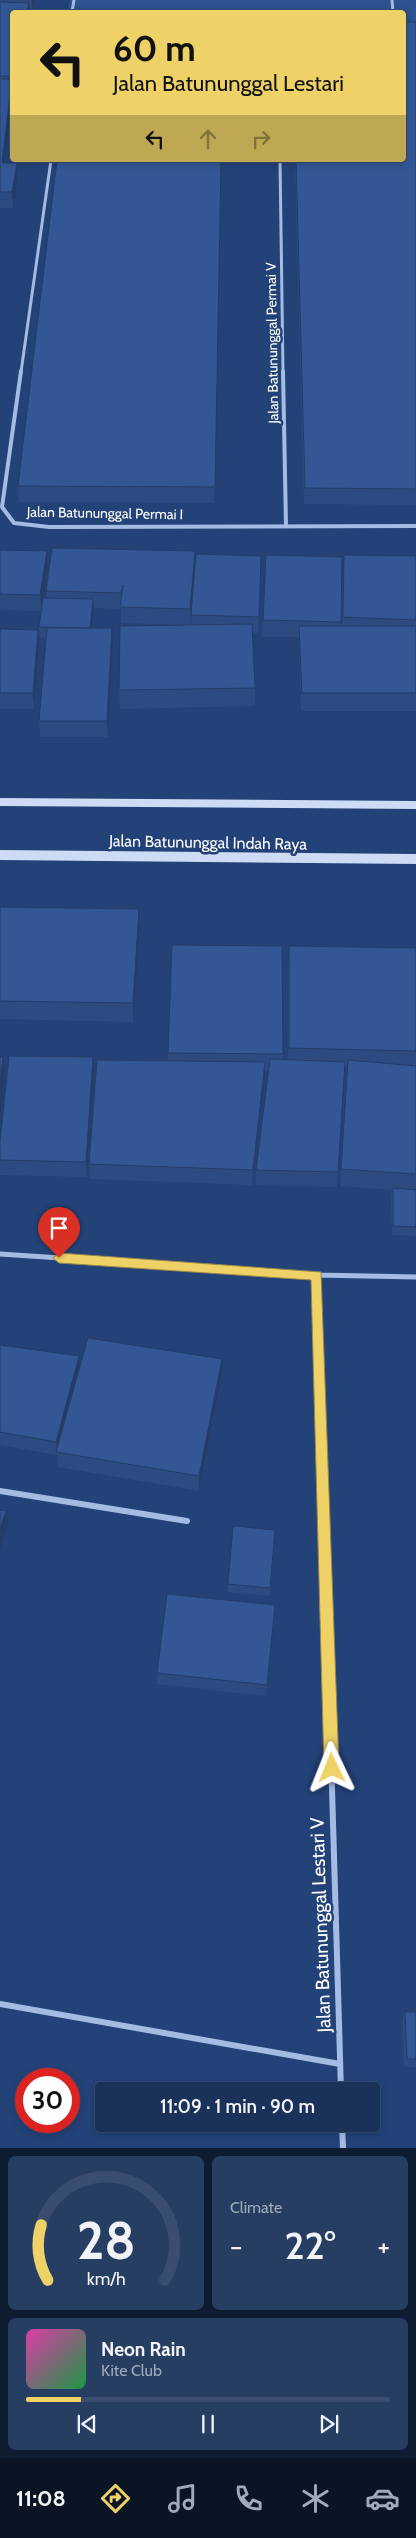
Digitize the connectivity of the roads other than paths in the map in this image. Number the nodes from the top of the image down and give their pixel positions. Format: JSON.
{"nodes":[{"id":1,"x":51,"y":162,"type":"edge"},
{"id":2,"x":280,"y":162,"type":"edge"},
{"id":3,"x":286,"y":526,"type":"junction"},
{"id":4,"x":416,"y":526,"type":"edge"},
{"id":5,"x":0,"y":802,"type":"edge"},
{"id":6,"x":416,"y":805,"type":"edge"},
{"id":7,"x":0,"y":855,"type":"edge"},
{"id":8,"x":416,"y":859,"type":"edge"},
{"id":9,"x":0,"y":1254,"type":"edge"},
{"id":10,"x":317,"y":1275,"type":"junction"},
{"id":11,"x":416,"y":1277,"type":"edge"},
{"id":12,"x":0,"y":1490,"type":"edge"},
{"id":13,"x":187,"y":1521,"type":"dead end"},
{"id":14,"x":0,"y":2004,"type":"edge"},
{"id":15,"x":340,"y":2064,"type":"junction"},
{"id":16,"x":341,"y":2082,"type":"edge"},
{"id":17,"x":342,"y":2132,"type":"edge"},
{"id":18,"x":343,"y":2148,"type":"edge"}],
"edges":[{"from":1,"to":3,"type":"street","name":"Jalan Batununggal Permai I"},
{"from":2,"to":3,"type":"street","name":"Jalan Batununggal Permai V"},
{"from":3,"to":4,"type":"street","name":"Jalan Batununggal Permai I"},
{"from":5,"to":6,"type":"street"},
{"from":7,"to":8,"type":"street","name":"Jalan Batununggal Indah Raya"},
{"from":9,"to":10,"type":"street"},
{"from":10,"to":11,"type":"street"},
{"from":10,"to":15,"type":"street","name":"Jalan Batununggal Lestari V"},
{"from":12,"to":13,"type":"street"},
{"from":14,"to":15,"type":"street"},
{"from":15,"to":16,"type":"street","name":"Jalan Batununggal Lestari V"},
{"from":17,"to":18,"type":"street"}]}
